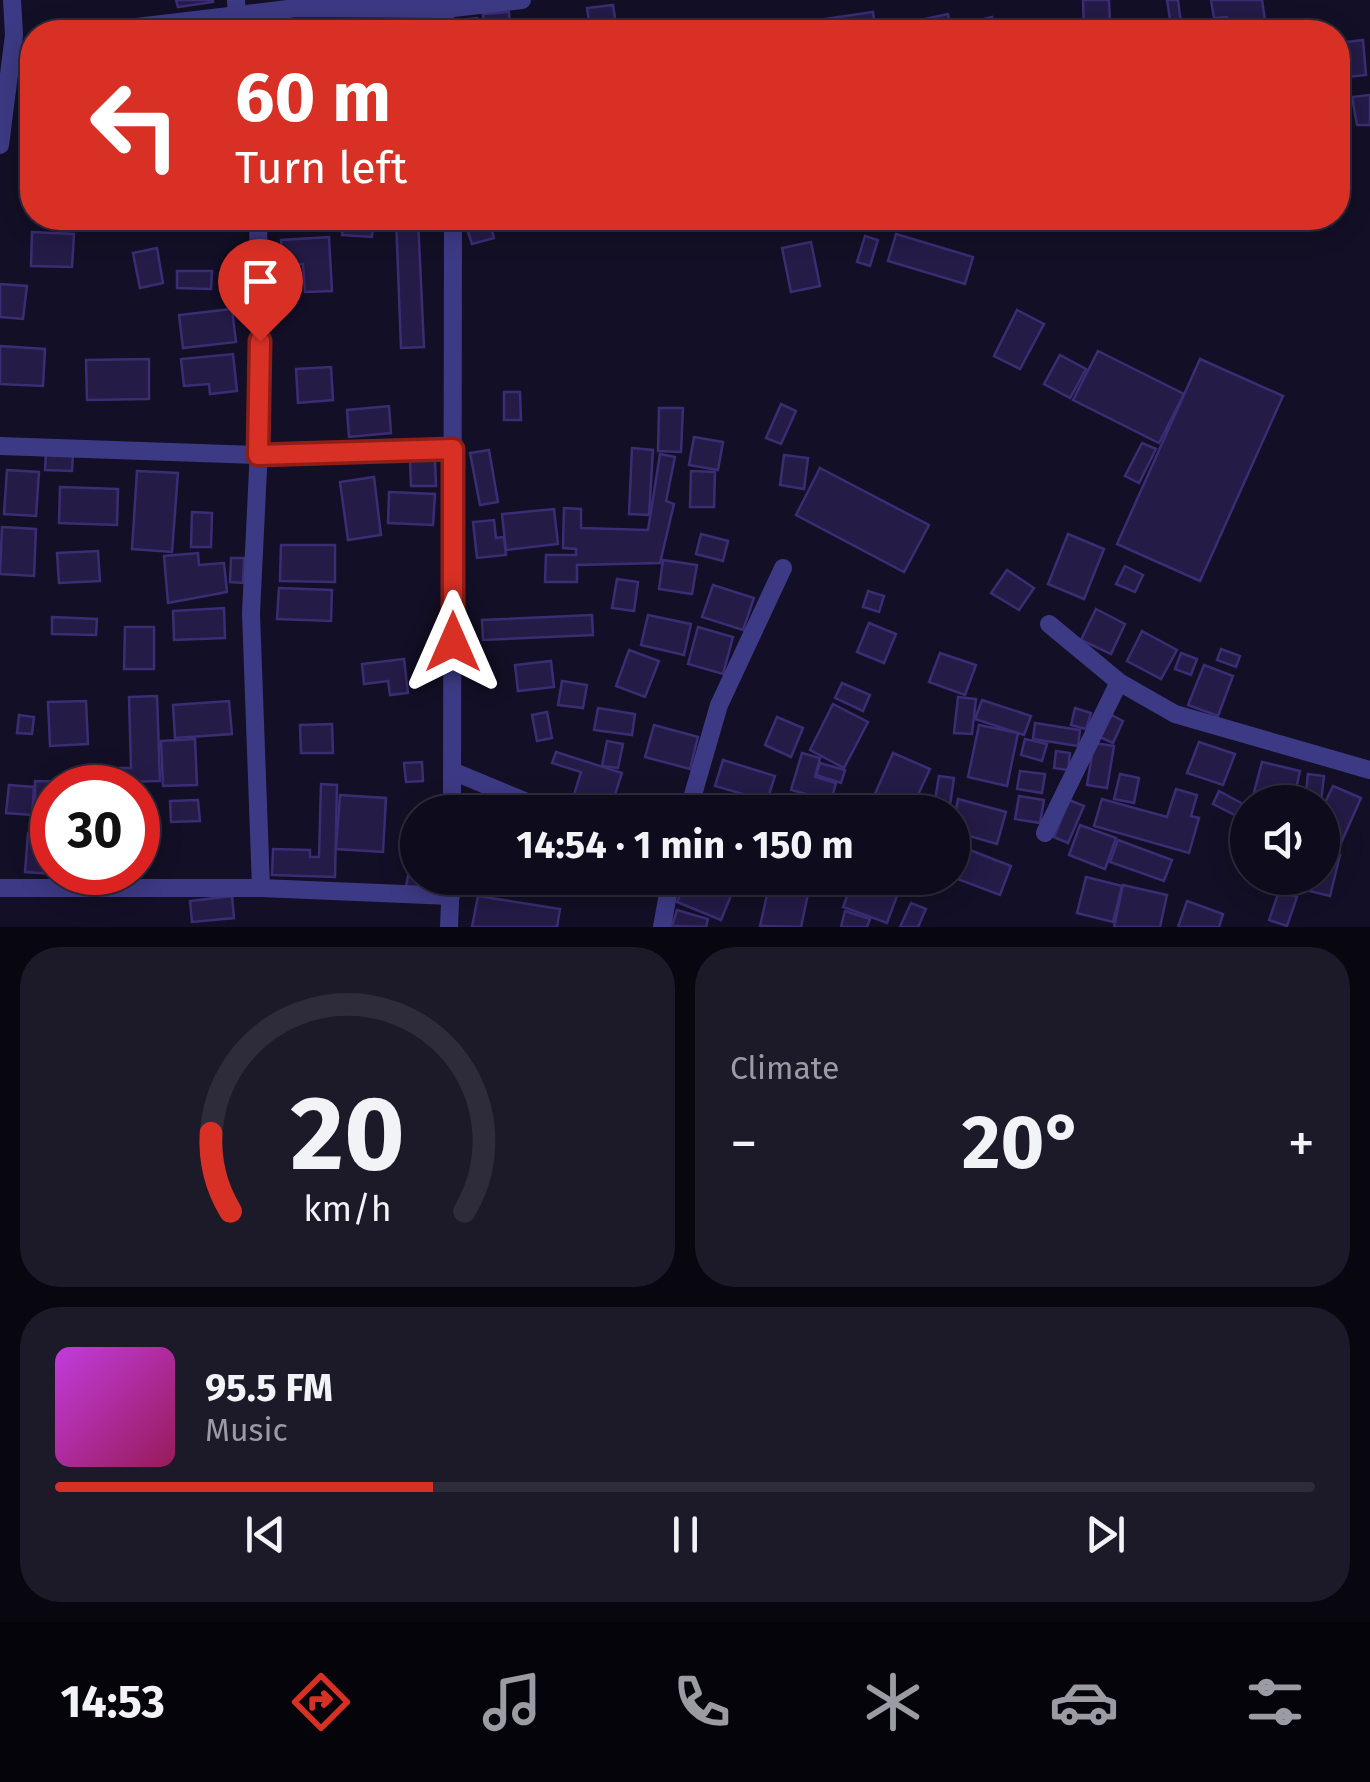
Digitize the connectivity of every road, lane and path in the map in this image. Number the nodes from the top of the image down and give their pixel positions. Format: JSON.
{"nodes":[{"id":1,"x":12,"y":0,"type":"edge"},
{"id":2,"x":522,"y":0,"type":"edge"},
{"id":3,"x":444,"y":5,"type":"edge"},
{"id":4,"x":237,"y":16,"type":"edge"},
{"id":5,"x":201,"y":20,"type":"edge"},
{"id":6,"x":20,"y":25,"type":"edge"},
{"id":7,"x":20,"y":49,"type":"edge"},
{"id":8,"x":0,"y":145,"type":"edge"},
{"id":9,"x":258,"y":230,"type":"edge"},
{"id":10,"x":453,"y":230,"type":"edge"},
{"id":11,"x":0,"y":446,"type":"edge"},
{"id":12,"x":453,"y":449,"type":"junction"},
{"id":13,"x":258,"y":455,"type":"junction"},
{"id":14,"x":784,"y":568,"type":"dead end"},
{"id":15,"x":1050,"y":624,"type":"dead end"},
{"id":16,"x":1119,"y":682,"type":"junction"},
{"id":17,"x":452,"y":770,"type":"junction"},
{"id":18,"x":1370,"y":770,"type":"edge"},
{"id":19,"x":452,"y":795,"type":"edge"},
{"id":20,"x":511,"y":795,"type":"edge"},
{"id":21,"x":693,"y":795,"type":"edge"},
{"id":22,"x":1045,"y":833,"type":"dead end"},
{"id":23,"x":400,"y":887,"type":"edge"},
{"id":24,"x":0,"y":888,"type":"edge"},
{"id":25,"x":261,"y":888,"type":"junction"},
{"id":26,"x":451,"y":895,"type":"edge"},
{"id":27,"x":668,"y":895,"type":"edge"},
{"id":28,"x":449,"y":927,"type":"edge"},
{"id":29,"x":662,"y":927,"type":"edge"}],
"edges":[{"from":1,"to":6,"type":"street"},
{"from":2,"to":3,"type":"street"},
{"from":3,"to":4,"type":"street"},
{"from":4,"to":5,"type":"street"},
{"from":7,"to":8,"type":"street"},
{"from":9,"to":13,"type":"street"},
{"from":10,"to":12,"type":"street"},
{"from":11,"to":13,"type":"street"},
{"from":12,"to":13,"type":"street"},
{"from":12,"to":17,"type":"street"},
{"from":13,"to":25,"type":"street"},
{"from":14,"to":21,"type":"street"},
{"from":15,"to":16,"type":"street"},
{"from":16,"to":18,"type":"street"},
{"from":16,"to":22,"type":"street"},
{"from":17,"to":19,"type":"street"},
{"from":17,"to":20,"type":"street"},
{"from":23,"to":25,"type":"street"},
{"from":24,"to":25,"type":"street"},
{"from":26,"to":28,"type":"street"},
{"from":27,"to":29,"type":"street"}]}
